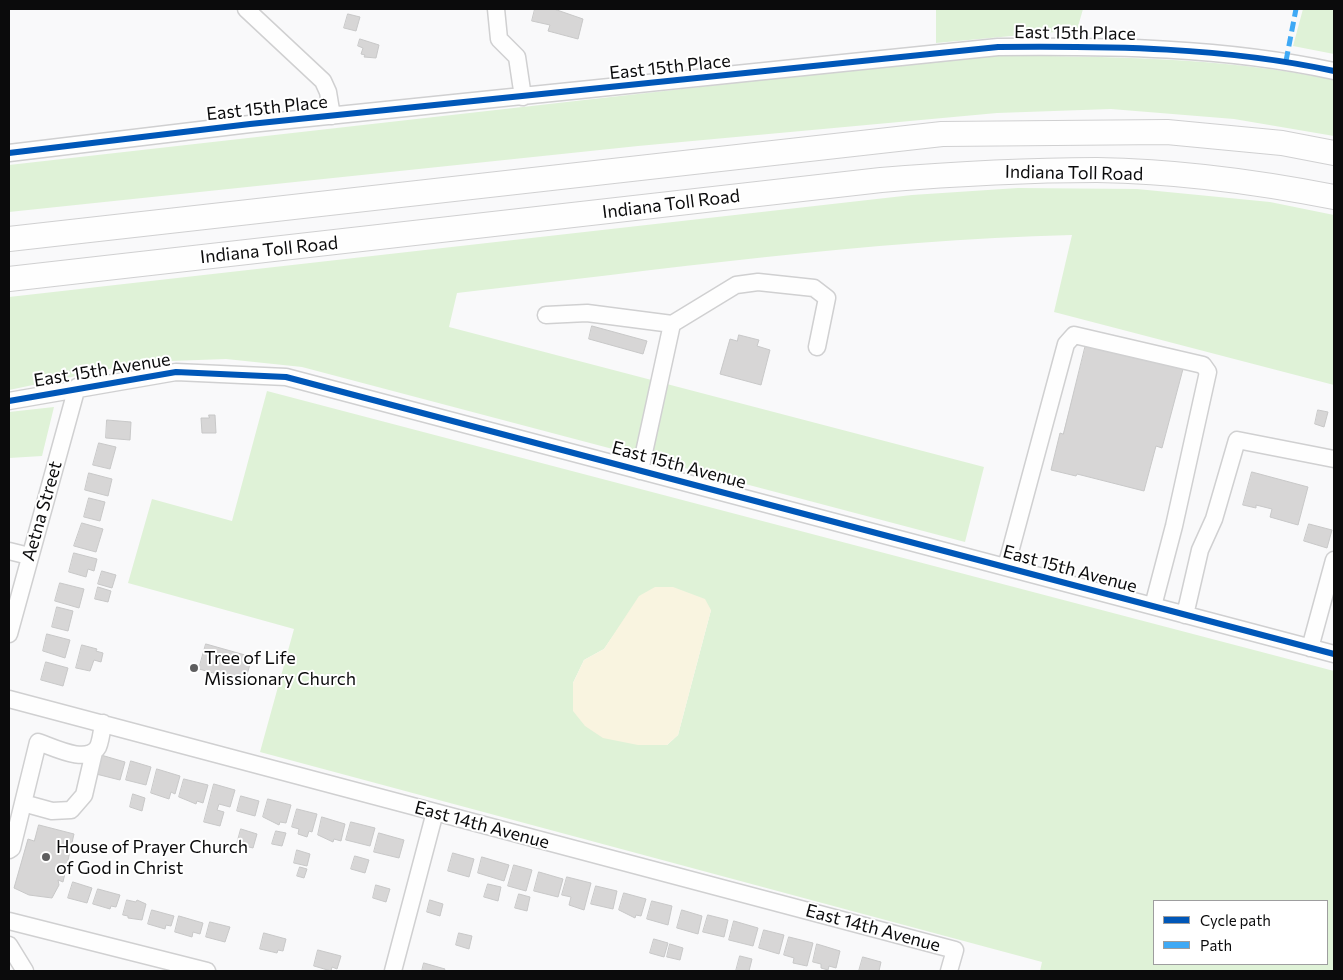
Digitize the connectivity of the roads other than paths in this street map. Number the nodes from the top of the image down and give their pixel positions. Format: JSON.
{"nodes":[{"id":1,"x":246,"y":9,"type":"edge"},
{"id":2,"x":496,"y":9,"type":"edge"},
{"id":3,"x":1334,"y":71,"type":"edge"},
{"id":4,"x":523,"y":97,"type":"junction"},
{"id":5,"x":332,"y":116,"type":"junction"},
{"id":6,"x":9,"y":153,"type":"edge"},
{"id":7,"x":1334,"y":153,"type":"edge"},
{"id":8,"x":1334,"y":197,"type":"edge"},
{"id":9,"x":9,"y":239,"type":"edge"},
{"id":10,"x":9,"y":279,"type":"edge"},
{"id":11,"x":546,"y":315,"type":"dead end"},
{"id":12,"x":672,"y":324,"type":"junction"},
{"id":13,"x":817,"y":347,"type":"dead end"},
{"id":14,"x":76,"y":388,"type":"junction"},
{"id":15,"x":9,"y":401,"type":"edge"},
{"id":16,"x":1334,"y":458,"type":"edge"},
{"id":17,"x":640,"y":470,"type":"junction"},
{"id":18,"x":9,"y":551,"type":"edge"},
{"id":19,"x":30,"y":556,"type":"junction"},
{"id":20,"x":1334,"y":560,"type":"edge"},
{"id":21,"x":1006,"y":567,"type":"junction"},
{"id":22,"x":1153,"y":606,"type":"junction"},
{"id":23,"x":1186,"y":615,"type":"junction"},
{"id":24,"x":9,"y":634,"type":"edge"},
{"id":25,"x":1310,"y":648,"type":"junction"},
{"id":26,"x":1334,"y":654,"type":"edge"},
{"id":27,"x":9,"y":699,"type":"edge"},
{"id":28,"x":103,"y":723,"type":"junction"},
{"id":29,"x":94,"y":752,"type":"junction"},
{"id":30,"x":23,"y":803,"type":"junction"},
{"id":31,"x":434,"y":812,"type":"junction"},
{"id":32,"x":9,"y":850,"type":"edge"},
{"id":33,"x":9,"y":920,"type":"edge"},
{"id":34,"x":9,"y":945,"type":"edge"},
{"id":35,"x":25,"y":971,"type":"edge"},
{"id":36,"x":207,"y":971,"type":"edge"},
{"id":37,"x":393,"y":971,"type":"edge"},
{"id":38,"x":950,"y":971,"type":"edge"}],
"edges":[{"from":1,"to":5,"type":"street"},
{"from":2,"to":4,"type":"street"},
{"from":3,"to":4,"type":"street","name":"East 15th Place"},
{"from":4,"to":5,"type":"street","name":"East 15th Place"},
{"from":5,"to":6,"type":"street","name":"East 15th Place"},
{"from":7,"to":9,"type":"highway"},
{"from":8,"to":10,"type":"highway","name":"Indiana Toll Road"},
{"from":11,"to":12,"type":"street"},
{"from":12,"to":13,"type":"street"},
{"from":12,"to":17,"type":"street"},
{"from":14,"to":15,"type":"street","name":"East 15th Avenue"},
{"from":14,"to":17,"type":"street","name":"East 15th Avenue"},
{"from":14,"to":19,"type":"street","name":"Aetna Street"},
{"from":16,"to":23,"type":"street"},
{"from":17,"to":21,"type":"street","name":"East 15th Avenue"},
{"from":18,"to":19,"type":"street"},
{"from":19,"to":24,"type":"street","name":"Aetna Street"},
{"from":20,"to":25,"type":"street"},
{"from":21,"to":22,"type":"street","name":"East 15th Avenue"},
{"from":21,"to":22,"type":"street"},
{"from":22,"to":23,"type":"street","name":"East 15th Avenue"},
{"from":23,"to":25,"type":"street","name":"East 15th Avenue"},
{"from":25,"to":26,"type":"street","name":"East 15th Avenue"},
{"from":27,"to":28,"type":"street","name":"East 14th Avenue"},
{"from":28,"to":29,"type":"street"},
{"from":28,"to":31,"type":"street","name":"East 14th Avenue"},
{"from":29,"to":30,"type":"street"},
{"from":29,"to":30,"type":"street"},
{"from":30,"to":32,"type":"street"},
{"from":31,"to":37,"type":"street"},
{"from":31,"to":38,"type":"street","name":"East 14th Avenue"},
{"from":33,"to":36,"type":"street"},
{"from":34,"to":35,"type":"street"}]}
